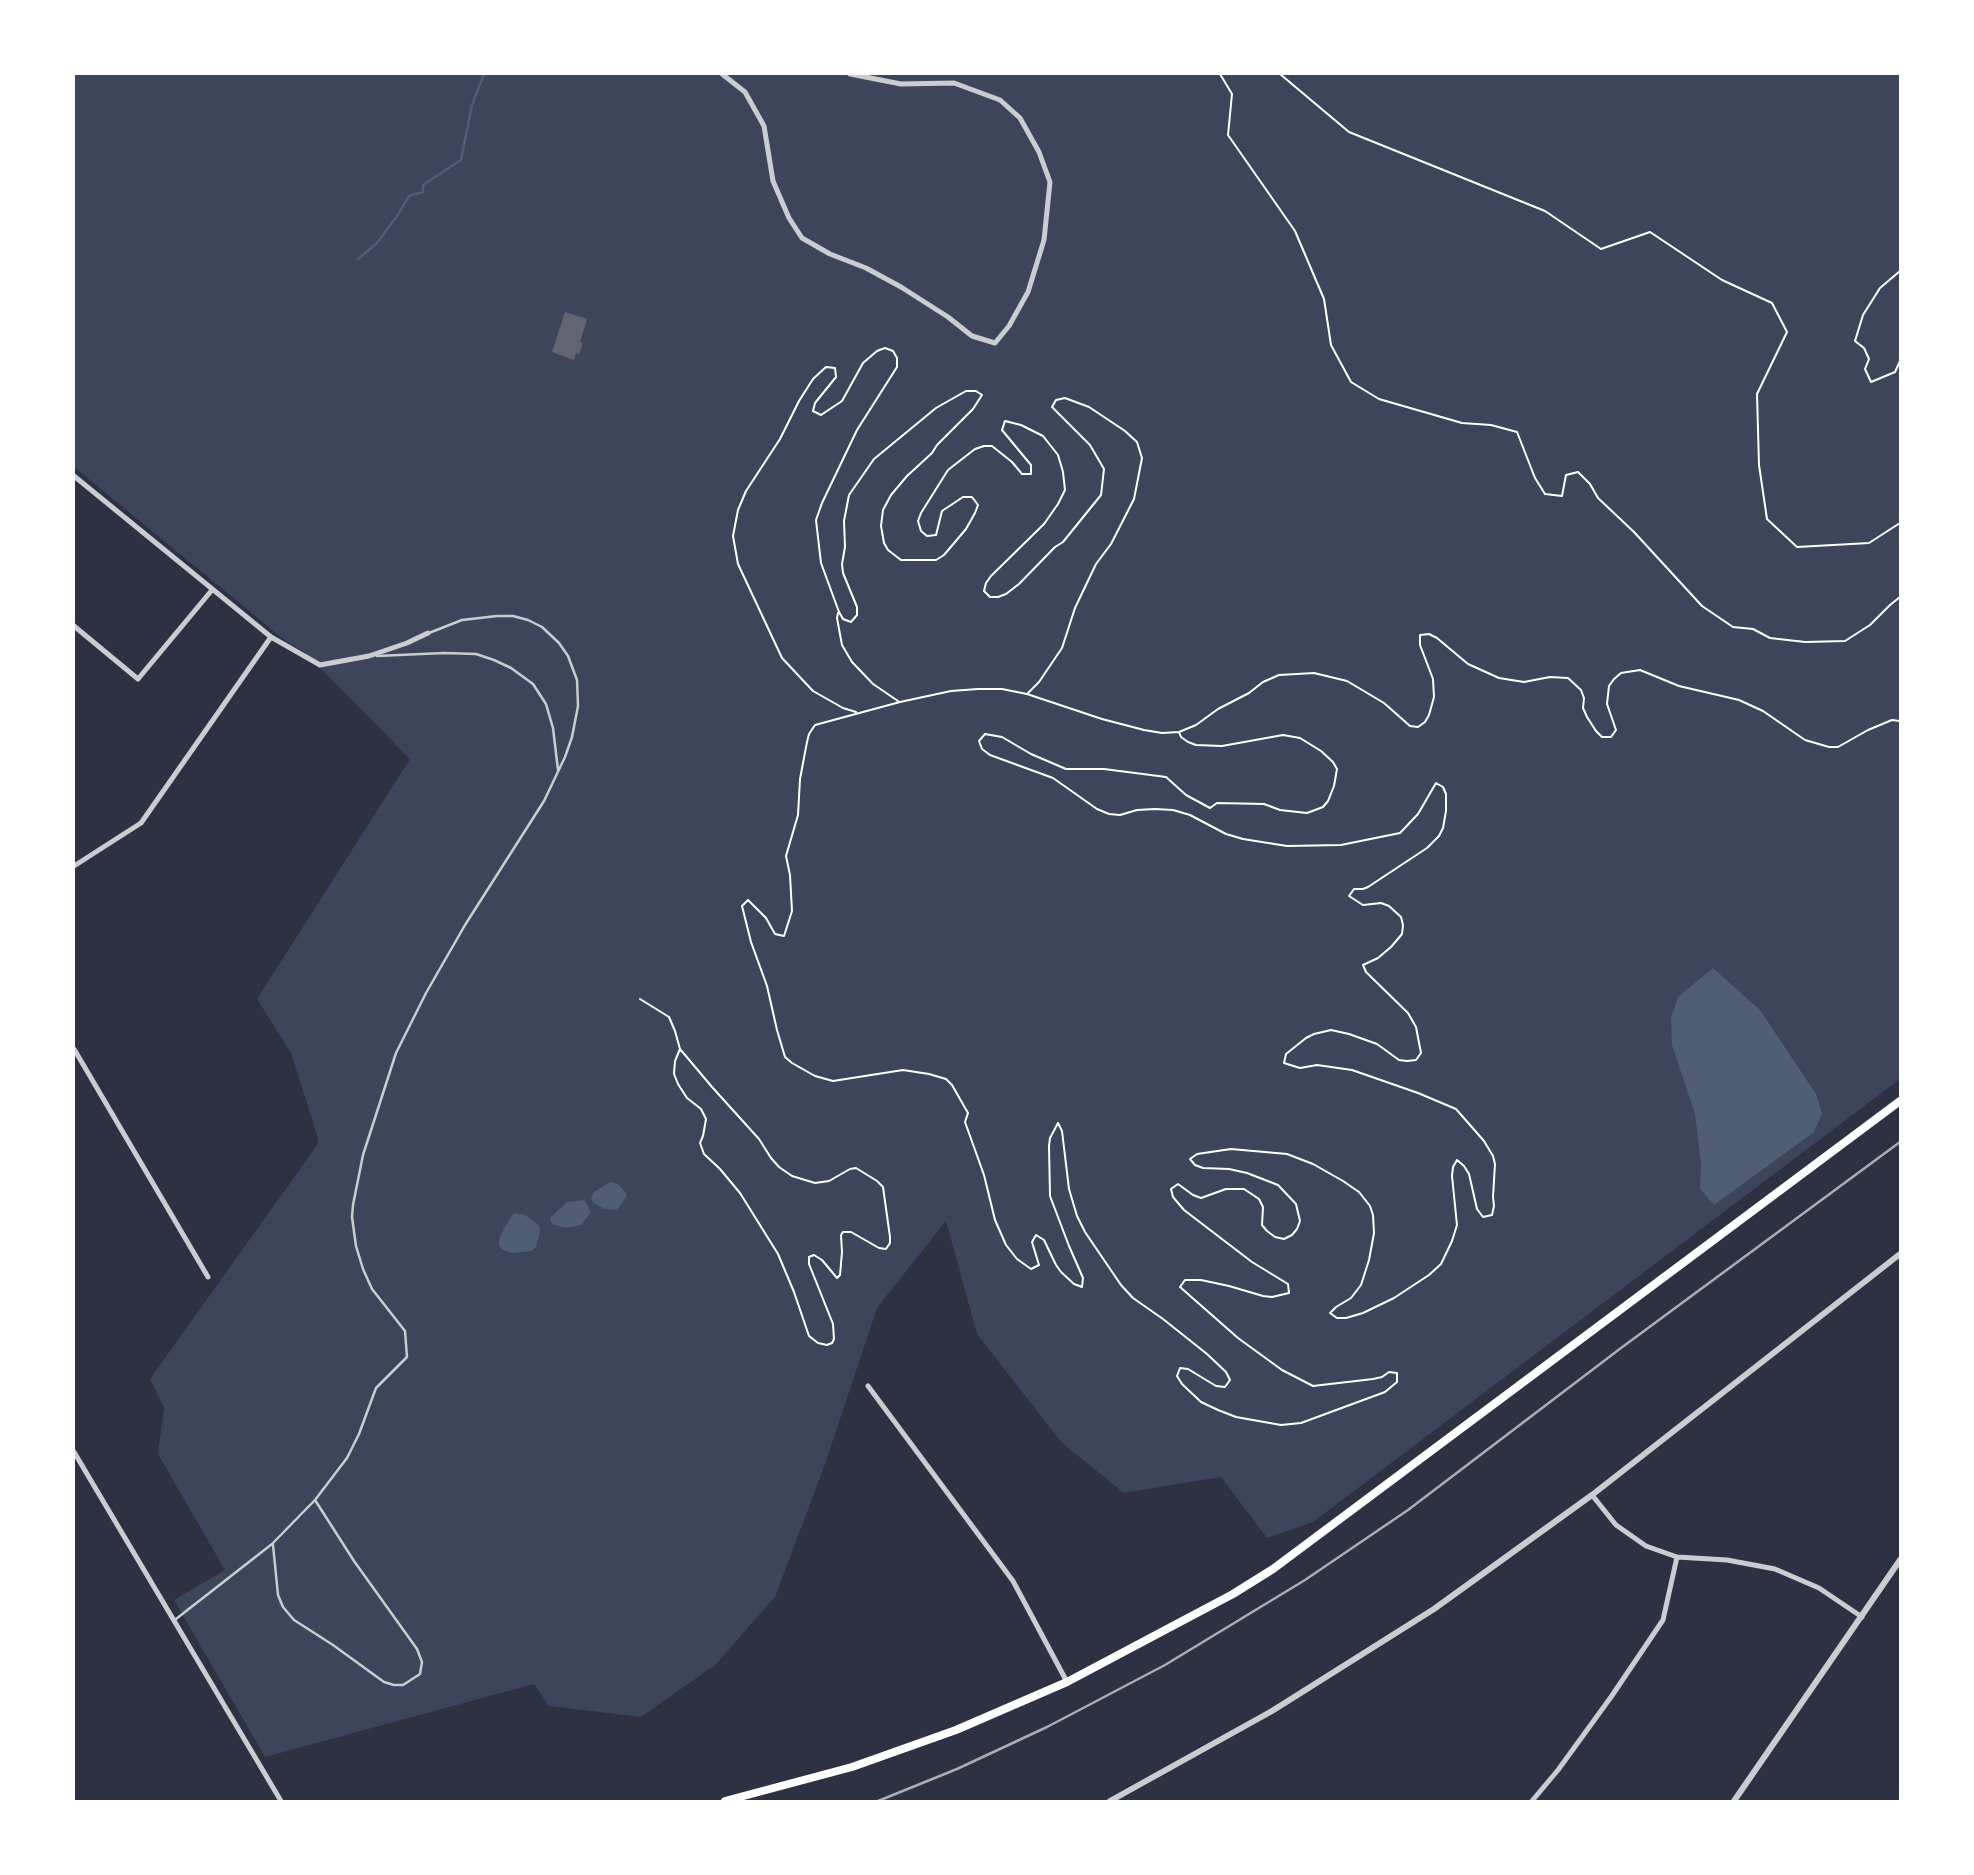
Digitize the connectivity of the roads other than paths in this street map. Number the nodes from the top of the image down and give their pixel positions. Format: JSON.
{"nodes":[{"id":1,"x":722,"y":74,"type":"edge"},
{"id":2,"x":850,"y":74,"type":"edge"},
{"id":3,"x":74,"y":476,"type":"edge"},
{"id":4,"x":212,"y":590,"type":"junction"},
{"id":5,"x":74,"y":626,"type":"edge"},
{"id":6,"x":428,"y":633,"type":"joint"},
{"id":7,"x":271,"y":637,"type":"junction"},
{"id":8,"x":369,"y":656,"type":"junction"},
{"id":9,"x":558,"y":770,"type":"junction"},
{"id":10,"x":74,"y":866,"type":"edge"},
{"id":11,"x":74,"y":1049,"type":"edge"},
{"id":12,"x":1900,"y":1101,"type":"edge"},
{"id":13,"x":1900,"y":1254,"type":"edge"},
{"id":14,"x":208,"y":1276,"type":"dead end"},
{"id":15,"x":868,"y":1386,"type":"dead end"},
{"id":16,"x":74,"y":1452,"type":"edge"},
{"id":17,"x":1592,"y":1495,"type":"junction"},
{"id":18,"x":315,"y":1500,"type":"junction"},
{"id":19,"x":272,"y":1544,"type":"junction"},
{"id":20,"x":1677,"y":1557,"type":"junction"},
{"id":21,"x":1900,"y":1560,"type":"edge"},
{"id":22,"x":1861,"y":1617,"type":"junction"},
{"id":23,"x":173,"y":1622,"type":"junction"},
{"id":24,"x":1068,"y":1682,"type":"junction"},
{"id":25,"x":281,"y":1801,"type":"edge"},
{"id":26,"x":724,"y":1801,"type":"edge"},
{"id":27,"x":1110,"y":1801,"type":"edge"},
{"id":28,"x":1532,"y":1801,"type":"edge"},
{"id":29,"x":1734,"y":1801,"type":"edge"}],
"edges":[{"from":1,"to":2,"type":"street"},
{"from":3,"to":4,"type":"street"},
{"from":4,"to":5,"type":"street"},
{"from":4,"to":7,"type":"street"},
{"from":6,"to":8,"type":"street"},
{"from":6,"to":9,"type":"lane"},
{"from":7,"to":8,"type":"street"},
{"from":7,"to":10,"type":"street"},
{"from":8,"to":9,"type":"lane"},
{"from":9,"to":18,"type":"lane"},
{"from":11,"to":14,"type":"street"},
{"from":12,"to":24,"type":"main road"},
{"from":13,"to":17,"type":"street"},
{"from":15,"to":24,"type":"street"},
{"from":16,"to":23,"type":"street"},
{"from":17,"to":20,"type":"street"},
{"from":17,"to":27,"type":"street"},
{"from":18,"to":19,"type":"lane"},
{"from":18,"to":19,"type":"lane"},
{"from":19,"to":23,"type":"lane"},
{"from":20,"to":22,"type":"street"},
{"from":20,"to":28,"type":"street"},
{"from":21,"to":22,"type":"street"},
{"from":22,"to":29,"type":"street"},
{"from":23,"to":25,"type":"street"},
{"from":24,"to":26,"type":"main road"}]}
